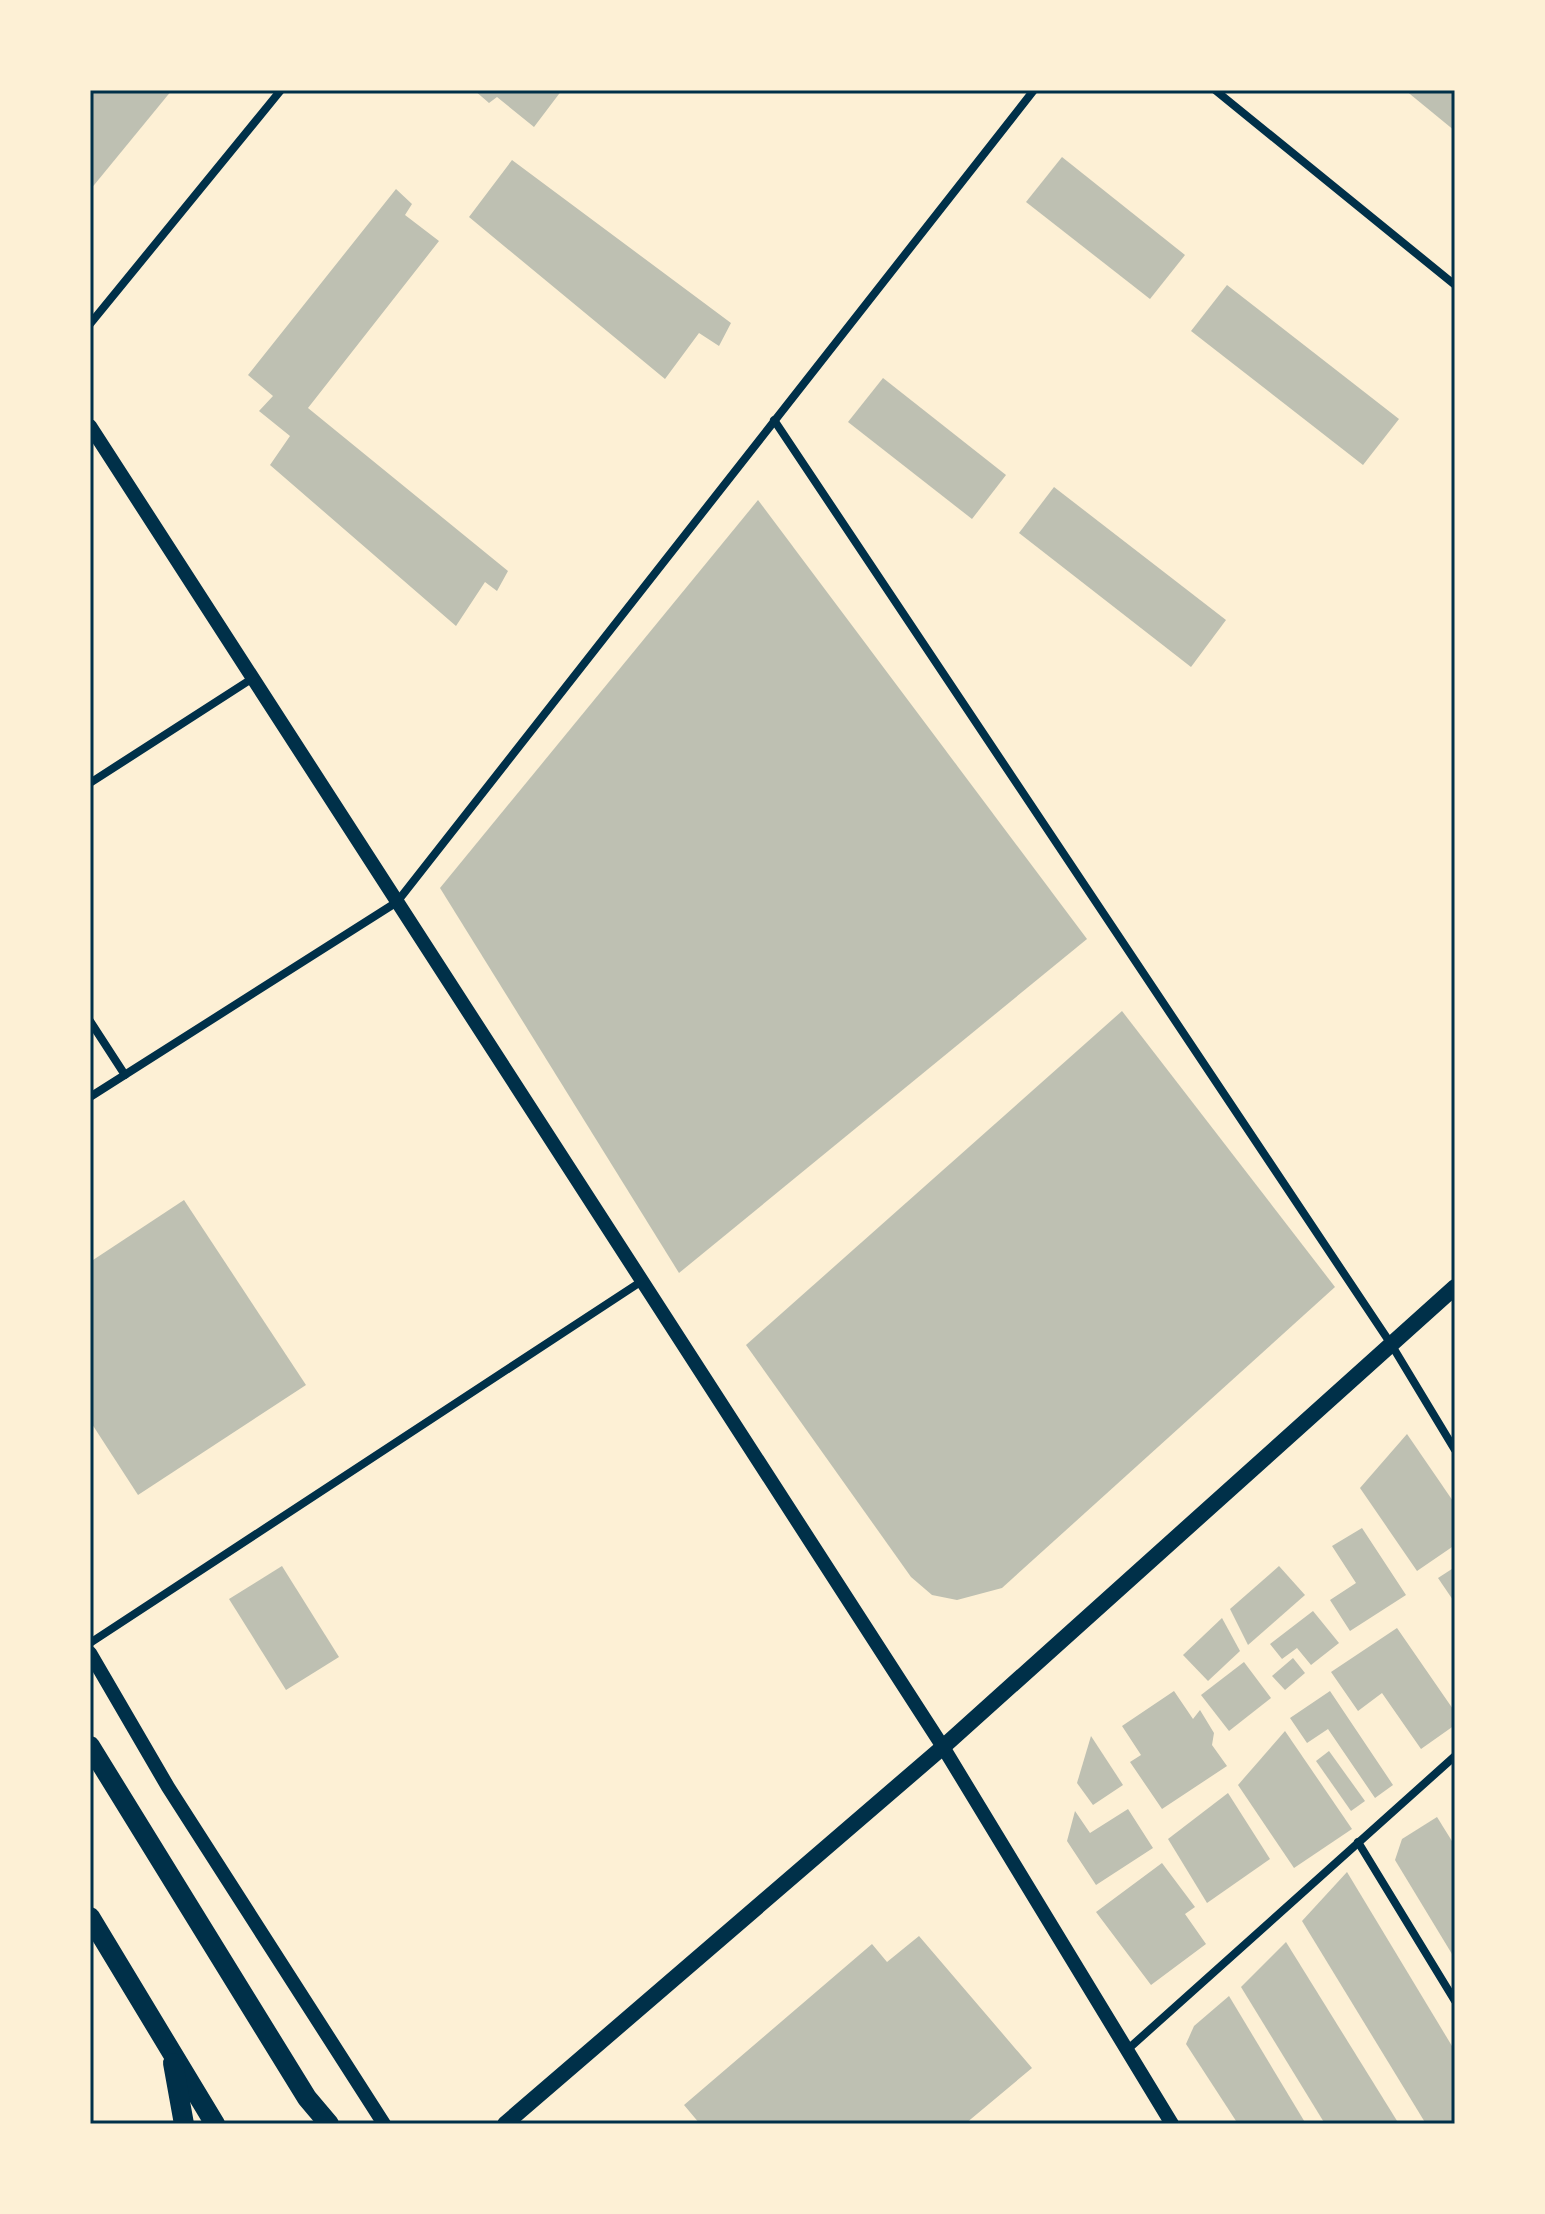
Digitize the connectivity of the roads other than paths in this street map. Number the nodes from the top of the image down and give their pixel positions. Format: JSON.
{"nodes":[{"id":1,"x":281,"y":90,"type":"edge"},
{"id":2,"x":1034,"y":90,"type":"edge"},
{"id":3,"x":1215,"y":90,"type":"edge"},
{"id":4,"x":1455,"y":285,"type":"edge"},
{"id":5,"x":90,"y":324,"type":"edge"},
{"id":6,"x":774,"y":420,"type":"junction"},
{"id":7,"x":90,"y":426,"type":"edge"},
{"id":8,"x":253,"y":678,"type":"junction"},
{"id":9,"x":90,"y":783,"type":"edge"},
{"id":10,"x":397,"y":902,"type":"junction"},
{"id":11,"x":90,"y":1021,"type":"edge"},
{"id":12,"x":125,"y":1075,"type":"junction"},
{"id":13,"x":90,"y":1097,"type":"edge"},
{"id":14,"x":642,"y":1281,"type":"junction"},
{"id":15,"x":1455,"y":1287,"type":"edge"},
{"id":16,"x":1391,"y":1344,"type":"junction"},
{"id":17,"x":1455,"y":1450,"type":"edge"},
{"id":18,"x":90,"y":1643,"type":"edge"},
{"id":19,"x":90,"y":1653,"type":"edge"},
{"id":20,"x":90,"y":1746,"type":"edge"},
{"id":21,"x":943,"y":1747,"type":"junction"},
{"id":22,"x":1455,"y":1756,"type":"edge"},
{"id":23,"x":1358,"y":1842,"type":"junction"},
{"id":24,"x":90,"y":1917,"type":"edge"},
{"id":25,"x":1455,"y":2001,"type":"edge"},
{"id":26,"x":170,"y":2048,"type":"junction"},
{"id":27,"x":1127,"y":2050,"type":"junction"},
{"id":28,"x":184,"y":2124,"type":"edge"},
{"id":29,"x":215,"y":2124,"type":"edge"},
{"id":30,"x":329,"y":2124,"type":"edge"},
{"id":31,"x":384,"y":2124,"type":"edge"},
{"id":32,"x":505,"y":2124,"type":"edge"},
{"id":33,"x":1172,"y":2124,"type":"edge"}],
"edges":[{"from":1,"to":5,"type":"street"},
{"from":2,"to":6,"type":"street"},
{"from":3,"to":4,"type":"street"},
{"from":6,"to":10,"type":"street"},
{"from":6,"to":16,"type":"street"},
{"from":7,"to":8,"type":"street"},
{"from":8,"to":9,"type":"street"},
{"from":8,"to":10,"type":"street"},
{"from":10,"to":12,"type":"street"},
{"from":10,"to":14,"type":"street"},
{"from":11,"to":12,"type":"street"},
{"from":12,"to":13,"type":"street"},
{"from":14,"to":18,"type":"street"},
{"from":14,"to":21,"type":"street"},
{"from":15,"to":16,"type":"main road"},
{"from":16,"to":17,"type":"street"},
{"from":16,"to":21,"type":"main road"},
{"from":19,"to":31,"type":"street"},
{"from":20,"to":30,"type":"main road"},
{"from":21,"to":27,"type":"street"},
{"from":21,"to":32,"type":"main road"},
{"from":22,"to":23,"type":"street"},
{"from":23,"to":25,"type":"street"},
{"from":23,"to":27,"type":"street"},
{"from":24,"to":26,"type":"main road"},
{"from":26,"to":28,"type":"main road"},
{"from":26,"to":29,"type":"main road"},
{"from":27,"to":33,"type":"street"}]}
